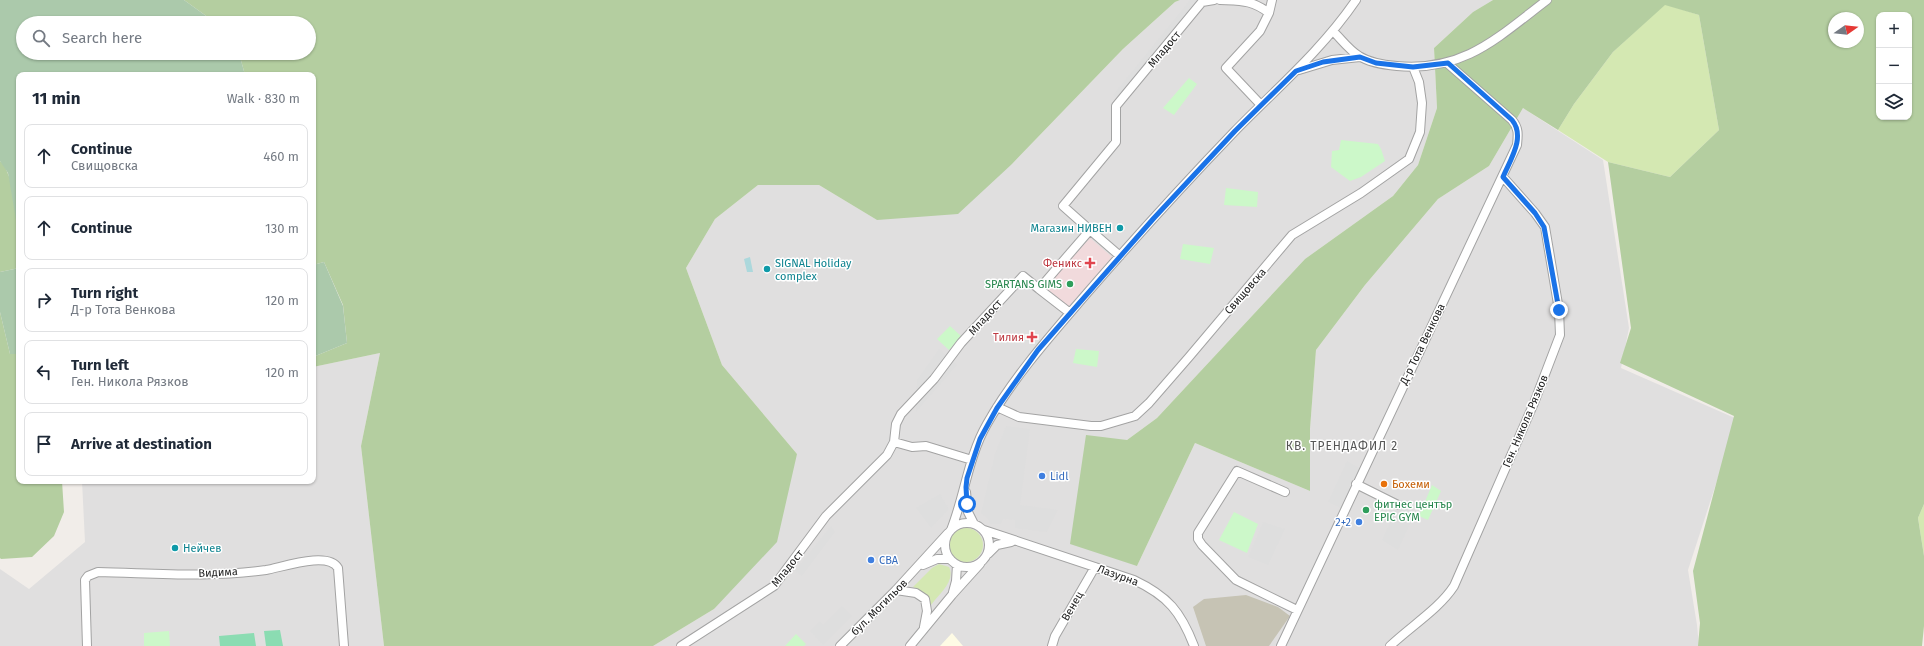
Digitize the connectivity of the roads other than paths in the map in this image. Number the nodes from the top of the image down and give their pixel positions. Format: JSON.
{"nodes":[{"id":1,"x":1214,"y":0,"type":"edge"},
{"id":2,"x":1220,"y":0,"type":"edge"},
{"id":3,"x":1272,"y":0,"type":"edge"},
{"id":4,"x":1356,"y":0,"type":"edge"},
{"id":5,"x":1547,"y":0,"type":"edge"},
{"id":6,"x":1269,"y":13,"type":"junction"},
{"id":7,"x":1333,"y":30,"type":"junction"},
{"id":8,"x":1360,"y":57,"type":"junction"},
{"id":9,"x":1448,"y":63,"type":"junction"},
{"id":10,"x":1413,"y":67,"type":"junction"},
{"id":11,"x":1296,"y":71,"type":"junction"},
{"id":12,"x":1261,"y":105,"type":"junction"},
{"id":13,"x":1503,"y":177,"type":"junction"},
{"id":14,"x":1090,"y":230,"type":"junction"},
{"id":15,"x":1120,"y":256,"type":"junction"},
{"id":16,"x":1039,"y":289,"type":"junction"},
{"id":17,"x":1070,"y":313,"type":"junction"},
{"id":18,"x":997,"y":408,"type":"junction"},
{"id":19,"x":894,"y":442,"type":"junction"},
{"id":20,"x":972,"y":460,"type":"junction"},
{"id":21,"x":1356,"y":484,"type":"junction"},
{"id":22,"x":966,"y":487,"type":"junction"},
{"id":23,"x":1285,"y":492,"type":"dead end"},
{"id":24,"x":1398,"y":505,"type":"dead end"},
{"id":25,"x":974,"y":524,"type":"junction"},
{"id":26,"x":984,"y":530,"type":"junction"},
{"id":27,"x":950,"y":531,"type":"junction"},
{"id":28,"x":1014,"y":541,"type":"junction"},
{"id":29,"x":985,"y":558,"type":"junction"},
{"id":30,"x":950,"y":559,"type":"junction"},
{"id":31,"x":957,"y":565,"type":"junction"},
{"id":32,"x":918,"y":567,"type":"junction"},
{"id":33,"x":1095,"y":567,"type":"junction"},
{"id":34,"x":896,"y":590,"type":"junction"},
{"id":35,"x":952,"y":595,"type":"junction"},
{"id":36,"x":1297,"y":610,"type":"junction"},
{"id":37,"x":923,"y":630,"type":"junction"},
{"id":38,"x":87,"y":646,"type":"edge"},
{"id":39,"x":344,"y":646,"type":"edge"},
{"id":40,"x":681,"y":646,"type":"edge"},
{"id":41,"x":840,"y":646,"type":"edge"},
{"id":42,"x":910,"y":646,"type":"edge"},
{"id":43,"x":1052,"y":646,"type":"edge"},
{"id":44,"x":1194,"y":646,"type":"edge"},
{"id":45,"x":1280,"y":646,"type":"edge"},
{"id":46,"x":1390,"y":646,"type":"edge"}],
"edges":[{"from":1,"to":14,"type":"street","name":"Младост"},
{"from":2,"to":6,"type":"street"},
{"from":3,"to":6,"type":"street"},
{"from":4,"to":7,"type":"street"},
{"from":5,"to":9,"type":"street"},
{"from":6,"to":12,"type":"street"},
{"from":7,"to":8,"type":"street"},
{"from":7,"to":11,"type":"street"},
{"from":8,"to":10,"type":"street"},
{"from":8,"to":11,"type":"street"},
{"from":9,"to":10,"type":"street"},
{"from":9,"to":13,"type":"street","name":"Д-р Тота Венкова"},
{"from":10,"to":18,"type":"street","name":"Свищовска"},
{"from":11,"to":12,"type":"street"},
{"from":12,"to":15,"type":"street"},
{"from":13,"to":21,"type":"street","name":"Д-р Тота Венкова"},
{"from":13,"to":46,"type":"street","name":"Ген. Никола Рязков"},
{"from":14,"to":15,"type":"street"},
{"from":14,"to":16,"type":"street"},
{"from":15,"to":17,"type":"street"},
{"from":16,"to":17,"type":"street"},
{"from":16,"to":19,"type":"street","name":"Младост"},
{"from":17,"to":18,"type":"street"},
{"from":18,"to":20,"type":"street"},
{"from":19,"to":20,"type":"street"},
{"from":19,"to":40,"type":"street","name":"Младост"},
{"from":20,"to":22,"type":"street"},
{"from":21,"to":24,"type":"street"},
{"from":21,"to":36,"type":"street","name":"Д-р Тота Венкова"},
{"from":22,"to":25,"type":"street"},
{"from":22,"to":27,"type":"street"},
{"from":23,"to":36,"type":"street"},
{"from":25,"to":26,"type":"street"},
{"from":25,"to":27,"type":"street"},
{"from":26,"to":28,"type":"street","name":"Лазурна"},
{"from":26,"to":29,"type":"street"},
{"from":27,"to":30,"type":"street"},
{"from":27,"to":32,"type":"street","name":"бул. Могильов"},
{"from":28,"to":29,"type":"street"},
{"from":28,"to":33,"type":"street","name":"Лазурна"},
{"from":29,"to":31,"type":"street"},
{"from":29,"to":35,"type":"street"},
{"from":30,"to":31,"type":"street"},
{"from":30,"to":32,"type":"street","name":"бул. Могильов"},
{"from":31,"to":35,"type":"street"},
{"from":32,"to":34,"type":"street","name":"бул. Могильов"},
{"from":33,"to":43,"type":"street","name":"Венец"},
{"from":33,"to":44,"type":"street","name":"Лазурна"},
{"from":34,"to":37,"type":"street"},
{"from":34,"to":41,"type":"street","name":"бул. Могильов"},
{"from":35,"to":37,"type":"street"},
{"from":36,"to":45,"type":"street","name":"Д-р Тота Венкова"},
{"from":37,"to":42,"type":"street"},
{"from":38,"to":39,"type":"street","name":"Видима"}]}
